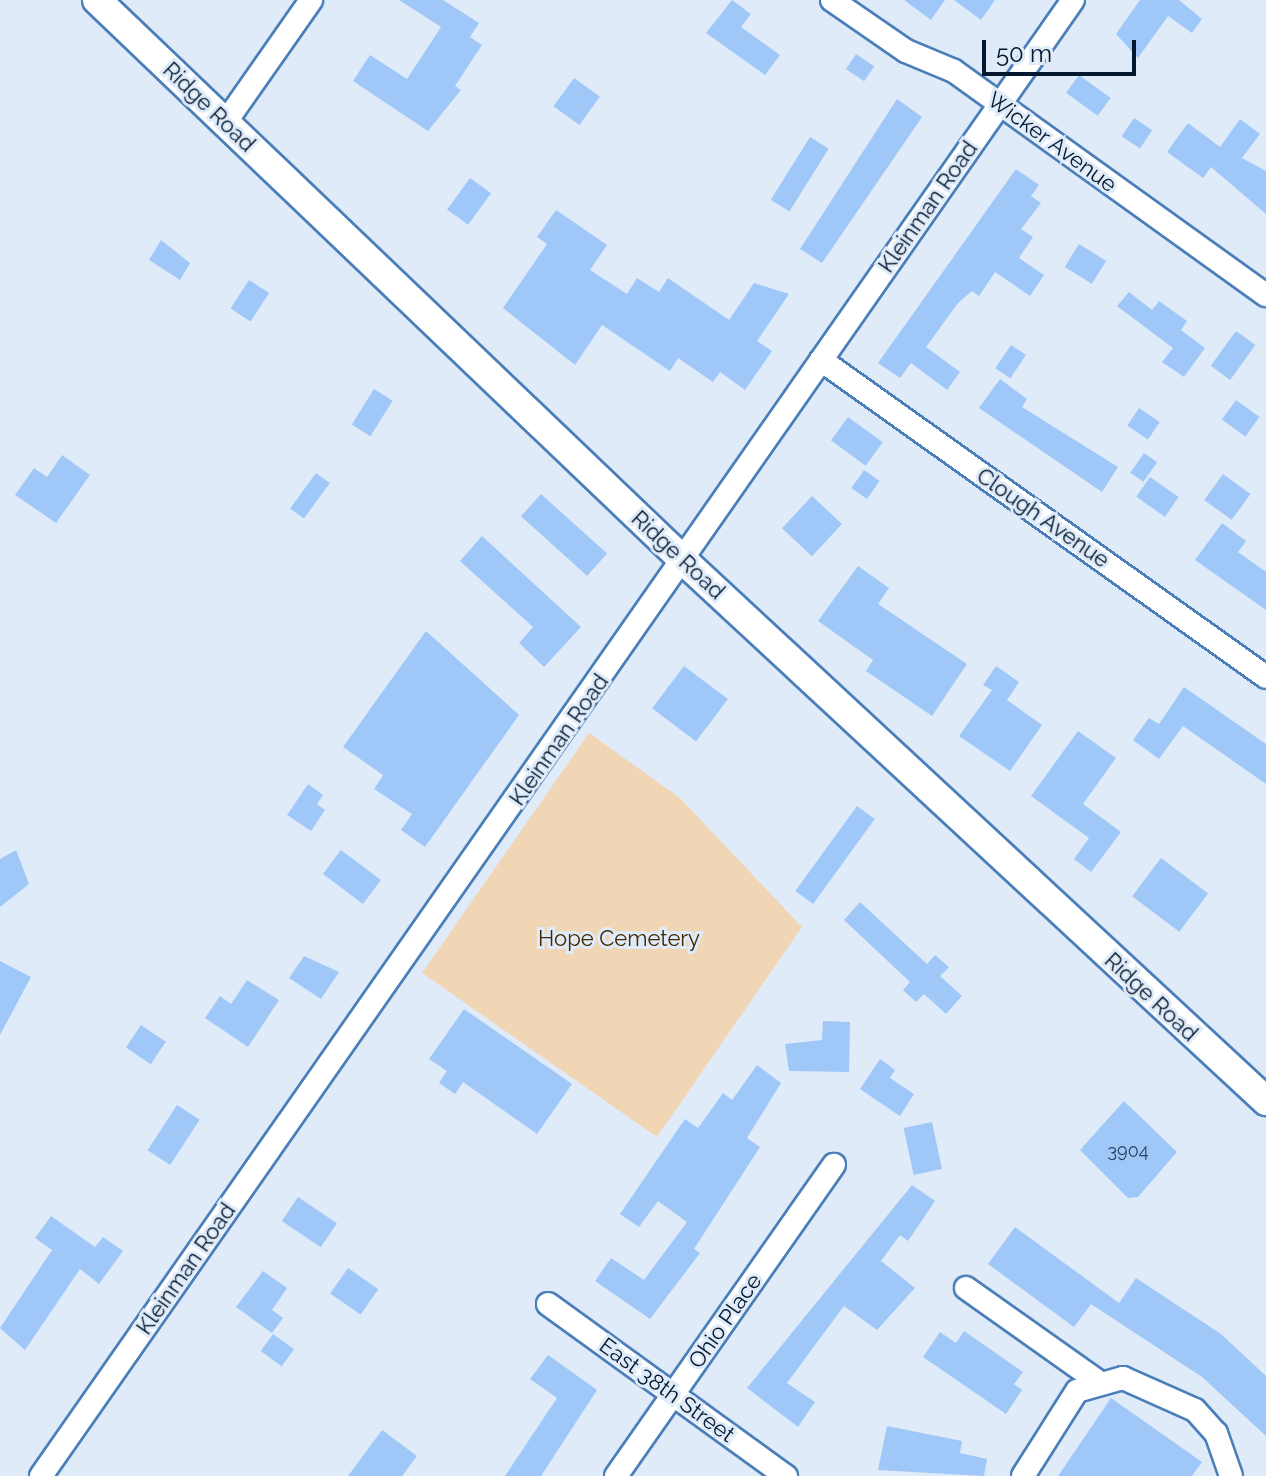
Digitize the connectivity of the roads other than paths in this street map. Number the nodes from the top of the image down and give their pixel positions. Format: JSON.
{"nodes":[{"id":1,"x":97,"y":0,"type":"edge"},
{"id":2,"x":311,"y":0,"type":"edge"},
{"id":3,"x":832,"y":0,"type":"edge"},
{"id":4,"x":1073,"y":0,"type":"edge"},
{"id":5,"x":999,"y":104,"type":"junction"},
{"id":6,"x":225,"y":123,"type":"junction"},
{"id":7,"x":1266,"y":295,"type":"edge"},
{"id":8,"x":821,"y":360,"type":"junction"},
{"id":9,"x":685,"y":562,"type":"junction"},
{"id":10,"x":1266,"y":677,"type":"edge"},
{"id":11,"x":1266,"y":1101,"type":"edge"},
{"id":12,"x":834,"y":1165,"type":"dead end"},
{"id":13,"x":966,"y":1288,"type":"dead end"},
{"id":14,"x":548,"y":1304,"type":"dead end"},
{"id":15,"x":1096,"y":1380,"type":"junction"},
{"id":16,"x":674,"y":1394,"type":"junction"},
{"id":17,"x":41,"y":1476,"type":"edge"},
{"id":18,"x":616,"y":1476,"type":"edge"},
{"id":19,"x":786,"y":1476,"type":"edge"},
{"id":20,"x":1023,"y":1476,"type":"edge"},
{"id":21,"x":1231,"y":1476,"type":"edge"}],
"edges":[{"from":1,"to":6,"type":"main road","name":"Ridge Road"},
{"from":2,"to":6,"type":"street"},
{"from":3,"to":5,"type":"street","name":"Wicker Avenue"},
{"from":4,"to":5,"type":"street","name":"Kleinman Road"},
{"from":5,"to":7,"type":"street","name":"Wicker Avenue"},
{"from":5,"to":8,"type":"street","name":"Kleinman Road"},
{"from":6,"to":9,"type":"main road","name":"Ridge Road"},
{"from":8,"to":9,"type":"street","name":"Kleinman Road"},
{"from":8,"to":10,"type":"street","name":"Clough Avenue"},
{"from":9,"to":11,"type":"main road","name":"Ridge Road"},
{"from":9,"to":17,"type":"street","name":"Kleinman Road"},
{"from":12,"to":16,"type":"street","name":"Ohio Place"},
{"from":13,"to":15,"type":"street"},
{"from":14,"to":16,"type":"street","name":"East 38th Street"},
{"from":15,"to":20,"type":"street"},
{"from":15,"to":21,"type":"street"},
{"from":16,"to":18,"type":"street","name":"Ohio Place"},
{"from":16,"to":19,"type":"street","name":"East 38th Street"}]}
